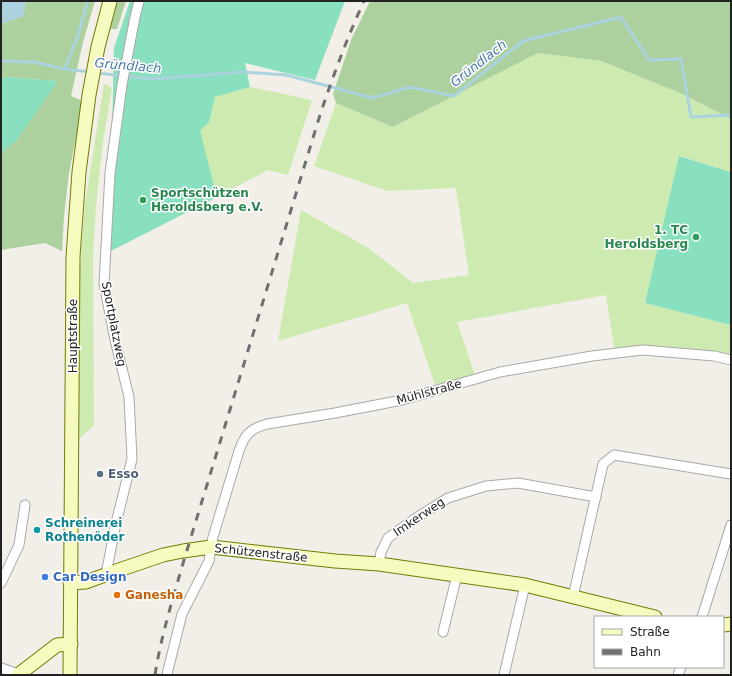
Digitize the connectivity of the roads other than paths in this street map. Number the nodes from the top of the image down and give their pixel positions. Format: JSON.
{"nodes":[{"id":1,"x":110,"y":1,"type":"edge"},
{"id":2,"x":139,"y":1,"type":"edge"},
{"id":3,"x":731,"y":360,"type":"edge"},
{"id":4,"x":731,"y":474,"type":"edge"},
{"id":5,"x":596,"y":497,"type":"junction"},
{"id":6,"x":25,"y":506,"type":"dead end"},
{"id":7,"x":731,"y":525,"type":"edge"},
{"id":8,"x":211,"y":547,"type":"junction"},
{"id":9,"x":379,"y":564,"type":"junction"},
{"id":10,"x":106,"y":574,"type":"junction"},
{"id":11,"x":457,"y":575,"type":"junction"},
{"id":12,"x":1,"y":583,"type":"edge"},
{"id":13,"x":70,"y":583,"type":"junction"},
{"id":14,"x":525,"y":585,"type":"junction"},
{"id":15,"x":573,"y":597,"type":"junction"},
{"id":16,"x":651,"y":616,"type":"edge"},
{"id":17,"x":702,"y":616,"type":"edge"},
{"id":18,"x":443,"y":632,"type":"dead end"},
{"id":19,"x":70,"y":644,"type":"junction"},
{"id":20,"x":1,"y":668,"type":"edge"},
{"id":21,"x":18,"y":674,"type":"edge"},
{"id":22,"x":70,"y":675,"type":"edge"},
{"id":23,"x":168,"y":675,"type":"edge"},
{"id":24,"x":504,"y":675,"type":"edge"}],
"edges":[{"from":1,"to":13,"type":"street","name":"Hauptstraße"},
{"from":2,"to":10,"type":"street","name":"Sportplatzweg"},
{"from":3,"to":8,"type":"street","name":"Mühlstraße"},
{"from":4,"to":5,"type":"street"},
{"from":5,"to":9,"type":"street","name":"Imkerweg"},
{"from":5,"to":15,"type":"street"},
{"from":6,"to":12,"type":"street"},
{"from":7,"to":17,"type":"street"},
{"from":8,"to":9,"type":"street","name":"Schützenstraße"},
{"from":8,"to":10,"type":"street","name":"Schützenstraße"},
{"from":8,"to":23,"type":"street","name":"Mühlstraße"},
{"from":9,"to":11,"type":"street","name":"Schützenstraße"},
{"from":10,"to":13,"type":"street","name":"Schützenstraße"},
{"from":11,"to":14,"type":"street","name":"Schützenstraße"},
{"from":11,"to":18,"type":"street"},
{"from":13,"to":19,"type":"street","name":"Hauptstraße"},
{"from":14,"to":15,"type":"street","name":"Schützenstraße"},
{"from":14,"to":24,"type":"street"},
{"from":15,"to":16,"type":"street","name":"Schützenstraße"},
{"from":19,"to":21,"type":"street"},
{"from":19,"to":22,"type":"street","name":"Hauptstraße"},
{"from":20,"to":21,"type":"street"}]}
